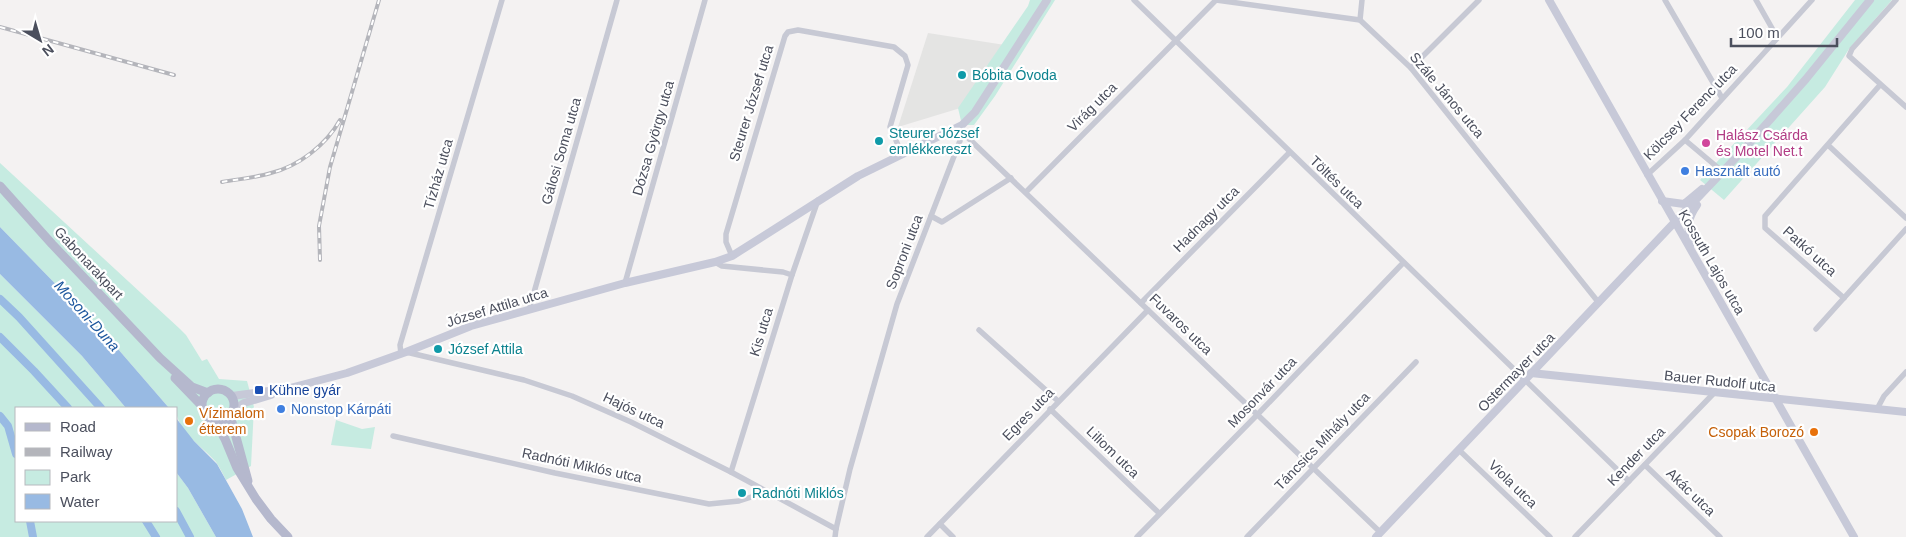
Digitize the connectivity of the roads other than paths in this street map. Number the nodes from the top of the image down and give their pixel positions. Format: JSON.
{"nodes":[{"id":1,"x":502,"y":0,"type":"edge"},
{"id":2,"x":617,"y":0,"type":"edge"},
{"id":3,"x":705,"y":0,"type":"edge"},
{"id":4,"x":1047,"y":0,"type":"edge"},
{"id":5,"x":1134,"y":0,"type":"edge"},
{"id":6,"x":1362,"y":0,"type":"edge"},
{"id":7,"x":1479,"y":0,"type":"edge"},
{"id":8,"x":1549,"y":0,"type":"edge"},
{"id":9,"x":1665,"y":0,"type":"edge"},
{"id":10,"x":1756,"y":0,"type":"edge"},
{"id":11,"x":1812,"y":0,"type":"edge"},
{"id":12,"x":1870,"y":0,"type":"edge"},
{"id":13,"x":1896,"y":0,"type":"edge"},
{"id":14,"x":1269,"y":3,"type":"edge"},
{"id":15,"x":1360,"y":20,"type":"junction"},
{"id":16,"x":1777,"y":37,"type":"junction"},
{"id":17,"x":1176,"y":40,"type":"junction"},
{"id":18,"x":1411,"y":68,"type":"junction"},
{"id":19,"x":1880,"y":85,"type":"junction"},
{"id":20,"x":1722,"y":98,"type":"junction"},
{"id":21,"x":1906,"y":106,"type":"edge"},
{"id":22,"x":962,"y":125,"type":"junction"},
{"id":23,"x":964,"y":134,"type":"junction"},
{"id":24,"x":1685,"y":140,"type":"junction"},
{"id":25,"x":1829,"y":146,"type":"junction"},
{"id":26,"x":1289,"y":153,"type":"junction"},
{"id":27,"x":902,"y":154,"type":"junction"},
{"id":28,"x":1723,"y":172,"type":"junction"},
{"id":29,"x":1647,"y":175,"type":"junction"},
{"id":30,"x":1011,"y":178,"type":"junction"},
{"id":31,"x":0,"y":186,"type":"edge"},
{"id":32,"x":1026,"y":192,"type":"junction"},
{"id":33,"x":818,"y":200,"type":"junction"},
{"id":34,"x":1662,"y":201,"type":"junction"},
{"id":35,"x":931,"y":216,"type":"junction"},
{"id":36,"x":1906,"y":218,"type":"edge"},
{"id":37,"x":1676,"y":224,"type":"junction"},
{"id":38,"x":1906,"y":229,"type":"edge"},
{"id":39,"x":1690,"y":249,"type":"junction"},
{"id":40,"x":732,"y":256,"type":"junction"},
{"id":41,"x":715,"y":262,"type":"junction"},
{"id":42,"x":1403,"y":263,"type":"junction"},
{"id":43,"x":792,"y":275,"type":"junction"},
{"id":44,"x":625,"y":283,"type":"junction"},
{"id":45,"x":1844,"y":298,"type":"junction"},
{"id":46,"x":1141,"y":303,"type":"junction"},
{"id":47,"x":1599,"y":303,"type":"junction"},
{"id":48,"x":529,"y":310,"type":"junction"},
{"id":49,"x":1148,"y":310,"type":"junction"},
{"id":50,"x":1816,"y":329,"type":"dead end"},
{"id":51,"x":979,"y":330,"type":"dead end"},
{"id":52,"x":403,"y":353,"type":"junction"},
{"id":53,"x":160,"y":358,"type":"junction"},
{"id":54,"x":1416,"y":362,"type":"dead end"},
{"id":55,"x":1906,"y":372,"type":"edge"},
{"id":56,"x":1528,"y":376,"type":"junction"},
{"id":57,"x":290,"y":388,"type":"junction"},
{"id":58,"x":208,"y":392,"type":"junction"},
{"id":59,"x":1714,"y":393,"type":"junction"},
{"id":60,"x":232,"y":396,"type":"junction"},
{"id":61,"x":1776,"y":400,"type":"junction"},
{"id":62,"x":1058,"y":401,"type":"junction"},
{"id":63,"x":202,"y":406,"type":"junction"},
{"id":64,"x":1050,"y":409,"type":"junction"},
{"id":65,"x":1877,"y":409,"type":"junction"},
{"id":66,"x":232,"y":412,"type":"junction"},
{"id":67,"x":1906,"y":412,"type":"edge"},
{"id":68,"x":1257,"y":415,"type":"junction"},
{"id":69,"x":214,"y":421,"type":"junction"},
{"id":70,"x":393,"y":436,"type":"dead end"},
{"id":71,"x":1459,"y":450,"type":"junction"},
{"id":72,"x":1645,"y":465,"type":"junction"},
{"id":73,"x":1313,"y":468,"type":"junction"},
{"id":74,"x":731,"y":472,"type":"junction"},
{"id":75,"x":1629,"y":481,"type":"junction"},
{"id":76,"x":249,"y":486,"type":"junction"},
{"id":77,"x":767,"y":492,"type":"junction"},
{"id":78,"x":1159,"y":513,"type":"junction"},
{"id":79,"x":940,"y":524,"type":"junction"},
{"id":80,"x":836,"y":529,"type":"junction"},
{"id":81,"x":1378,"y":534,"type":"edge"},
{"id":82,"x":288,"y":537,"type":"edge"},
{"id":83,"x":835,"y":537,"type":"edge"},
{"id":84,"x":927,"y":537,"type":"edge"},
{"id":85,"x":954,"y":537,"type":"edge"},
{"id":86,"x":1136,"y":537,"type":"edge"},
{"id":87,"x":1247,"y":537,"type":"edge"},
{"id":88,"x":1550,"y":537,"type":"edge"},
{"id":89,"x":1575,"y":537,"type":"edge"},
{"id":90,"x":1720,"y":537,"type":"edge"},
{"id":91,"x":1854,"y":537,"type":"edge"}],
"edges":[{"from":1,"to":52,"type":"street","name":"Tízház utca"},
{"from":2,"to":48,"type":"street","name":"Gálosi Soma utca"},
{"from":3,"to":44,"type":"street","name":"Dózsa György utca"},
{"from":4,"to":22,"type":"street"},
{"from":5,"to":17,"type":"street","name":"Töltés utca"},
{"from":6,"to":15,"type":"street"},
{"from":7,"to":18,"type":"street"},
{"from":8,"to":29,"type":"street","name":"Kossuth Lajos utca"},
{"from":9,"to":20,"type":"street"},
{"from":10,"to":16,"type":"street"},
{"from":11,"to":16,"type":"street","name":"Kölcsey Ferenc utca"},
{"from":12,"to":28,"type":"street"},
{"from":13,"to":19,"type":"street"},
{"from":14,"to":15,"type":"street"},
{"from":14,"to":17,"type":"street"},
{"from":15,"to":18,"type":"street","name":"Szále János utca"},
{"from":16,"to":20,"type":"street","name":"Kölcsey Ferenc utca"},
{"from":17,"to":26,"type":"street","name":"Töltés utca"},
{"from":17,"to":32,"type":"street","name":"Virág utca"},
{"from":18,"to":47,"type":"street","name":"Szále János utca"},
{"from":19,"to":21,"type":"street"},
{"from":19,"to":25,"type":"street","name":"Patkó utca"},
{"from":20,"to":24,"type":"street","name":"Kölcsey Ferenc utca"},
{"from":22,"to":23,"type":"street"},
{"from":22,"to":27,"type":"street","name":"József Attila utca"},
{"from":23,"to":30,"type":"street","name":"Fuvaros utca"},
{"from":23,"to":35,"type":"street","name":"Soproni utca"},
{"from":24,"to":28,"type":"street"},
{"from":24,"to":29,"type":"street","name":"Kölcsey Ferenc utca"},
{"from":25,"to":36,"type":"street"},
{"from":25,"to":45,"type":"street","name":"Patkó utca"},
{"from":26,"to":42,"type":"street","name":"Töltés utca"},
{"from":26,"to":46,"type":"street","name":"Hadnagy utca"},
{"from":27,"to":33,"type":"street","name":"József Attila utca"},
{"from":27,"to":40,"type":"street","name":"Steurer József utca"},
{"from":28,"to":34,"type":"street"},
{"from":28,"to":37,"type":"street","name":"Ostermayer utca"},
{"from":28,"to":39,"type":"street"},
{"from":29,"to":34,"type":"street","name":"Kossuth Lajos utca"},
{"from":30,"to":32,"type":"street","name":"Fuvaros utca"},
{"from":30,"to":35,"type":"street"},
{"from":31,"to":53,"type":"main road","name":"Gabonarakpart"},
{"from":32,"to":46,"type":"street","name":"Fuvaros utca"},
{"from":33,"to":40,"type":"street","name":"József Attila utca"},
{"from":33,"to":43,"type":"street","name":"Kis utca"},
{"from":34,"to":37,"type":"street","name":"Kossuth Lajos utca"},
{"from":35,"to":80,"type":"street","name":"Soproni utca"},
{"from":37,"to":39,"type":"street","name":"Kossuth Lajos utca"},
{"from":37,"to":47,"type":"street","name":"Ostermayer utca"},
{"from":38,"to":45,"type":"street"},
{"from":39,"to":61,"type":"street","name":"Kossuth Lajos utca"},
{"from":40,"to":41,"type":"street","name":"József Attila utca"},
{"from":41,"to":43,"type":"street","name":"József Attila utca"},
{"from":41,"to":44,"type":"street","name":"József Attila utca"},
{"from":42,"to":56,"type":"street","name":"Töltés utca"},
{"from":42,"to":68,"type":"street","name":"Mosonvár utca"},
{"from":43,"to":74,"type":"street","name":"Kis utca"},
{"from":44,"to":48,"type":"street","name":"József Attila utca"},
{"from":45,"to":50,"type":"street"},
{"from":46,"to":49,"type":"street","name":"Fuvaros utca"},
{"from":47,"to":56,"type":"street","name":"Ostermayer utca"},
{"from":48,"to":52,"type":"street","name":"József Attila utca"},
{"from":49,"to":62,"type":"street","name":"Egres utca"},
{"from":49,"to":68,"type":"street","name":"Fuvaros utca"},
{"from":51,"to":62,"type":"street"},
{"from":52,"to":57,"type":"street","name":"József Attila utca"},
{"from":52,"to":74,"type":"street","name":"Hajós utca"},
{"from":53,"to":58,"type":"main road"},
{"from":53,"to":63,"type":"main road"},
{"from":54,"to":73,"type":"street","name":"Táncsics Mihály utca"},
{"from":55,"to":65,"type":"street"},
{"from":56,"to":59,"type":"street","name":"Bauer Rudolf utca"},
{"from":56,"to":71,"type":"street","name":"Ostermayer utca"},
{"from":56,"to":75,"type":"street","name":"Töltés utca"},
{"from":57,"to":60,"type":"street","name":"József Attila utca"},
{"from":57,"to":66,"type":"street","name":"József Attila utca"},
{"from":58,"to":60,"type":"main road"},
{"from":58,"to":63,"type":"main road"},
{"from":59,"to":61,"type":"street","name":"Bauer Rudolf utca"},
{"from":59,"to":72,"type":"street","name":"Kender utca"},
{"from":60,"to":66,"type":"main road"},
{"from":61,"to":65,"type":"street","name":"Bauer Rudolf utca"},
{"from":61,"to":91,"type":"street","name":"Kossuth Lajos utca"},
{"from":62,"to":64,"type":"street","name":"Egres utca"},
{"from":63,"to":69,"type":"main road"},
{"from":64,"to":78,"type":"street","name":"Liliom utca"},
{"from":64,"to":79,"type":"street","name":"Egres utca"},
{"from":65,"to":67,"type":"street","name":"Bauer Rudolf utca"},
{"from":66,"to":69,"type":"main road"},
{"from":66,"to":76,"type":"main road"},
{"from":68,"to":73,"type":"street","name":"Fuvaros utca"},
{"from":68,"to":78,"type":"street","name":"Mosonvár utca"},
{"from":69,"to":76,"type":"main road"},
{"from":70,"to":77,"type":"street","name":"Radnóti Miklós utca"},
{"from":71,"to":81,"type":"street","name":"Ostermayer utca"},
{"from":71,"to":88,"type":"street","name":"Viola utca"},
{"from":72,"to":75,"type":"street","name":"Kender utca"},
{"from":72,"to":90,"type":"street","name":"Akác utca"},
{"from":73,"to":81,"type":"street","name":"Fuvaros utca"},
{"from":73,"to":87,"type":"street","name":"Táncsics Mihály utca"},
{"from":74,"to":77,"type":"street","name":"Hajós utca"},
{"from":75,"to":89,"type":"street","name":"Kender utca"},
{"from":76,"to":82,"type":"main road"},
{"from":77,"to":80,"type":"street","name":"Hajós utca"},
{"from":78,"to":86,"type":"street","name":"Mosonvár utca"},
{"from":79,"to":84,"type":"street","name":"Egres utca"},
{"from":79,"to":85,"type":"street"},
{"from":80,"to":83,"type":"street","name":"Soproni utca"}]}
